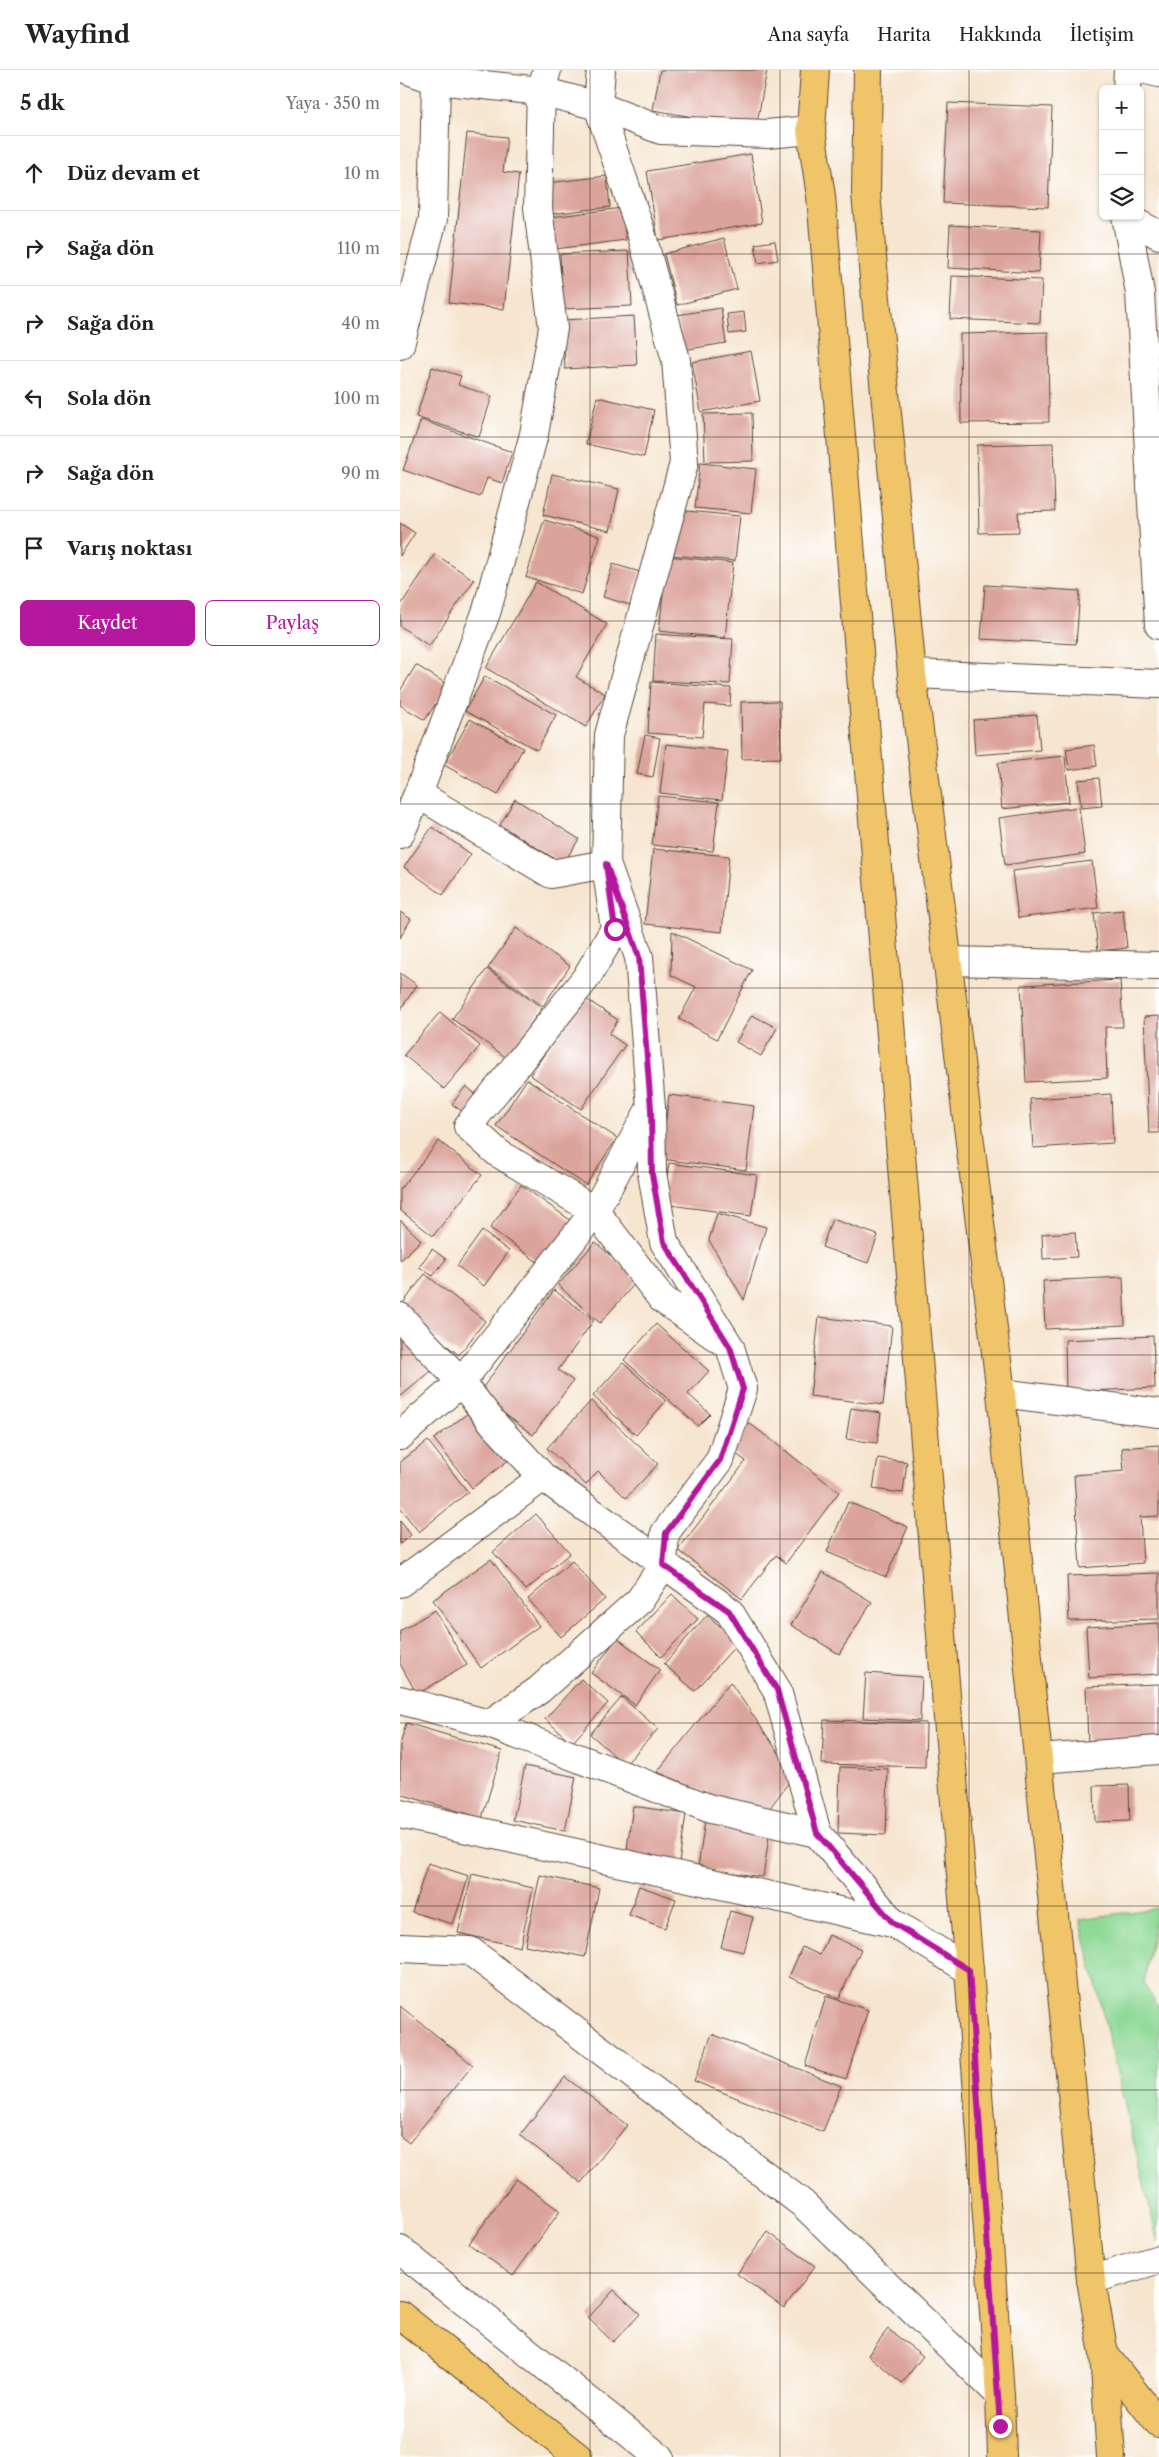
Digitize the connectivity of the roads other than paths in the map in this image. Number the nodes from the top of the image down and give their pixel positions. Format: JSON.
{"nodes":[{"id":1,"x":408,"y":70,"type":"edge"},
{"id":2,"x":601,"y":70,"type":"edge"},
{"id":3,"x":815,"y":70,"type":"edge"},
{"id":4,"x":868,"y":70,"type":"edge"},
{"id":5,"x":1128,"y":70,"type":"edge"},
{"id":6,"x":1146,"y":70,"type":"edge"},
{"id":7,"x":1159,"y":73,"type":"edge"},
{"id":8,"x":436,"y":80,"type":"junction"},
{"id":9,"x":544,"y":80,"type":"edge"},
{"id":10,"x":1127,"y":85,"type":"edge"},
{"id":11,"x":598,"y":106,"type":"junction"},
{"id":12,"x":811,"y":130,"type":"junction"},
{"id":13,"x":1127,"y":220,"type":"edge"},
{"id":14,"x":1132,"y":220,"type":"edge"},
{"id":15,"x":1159,"y":235,"type":"edge"},
{"id":16,"x":409,"y":277,"type":"edge"},
{"id":17,"x":400,"y":345,"type":"edge"},
{"id":18,"x":1159,"y":625,"type":"edge"},
{"id":19,"x":912,"y":674,"type":"junction"},
{"id":20,"x":1159,"y":684,"type":"edge"},
{"id":21,"x":418,"y":794,"type":"junction"},
{"id":22,"x":400,"y":834,"type":"edge"},
{"id":23,"x":606,"y":864,"type":"junction"},
{"id":24,"x":949,"y":961,"type":"junction"},
{"id":25,"x":1159,"y":966,"type":"edge"},
{"id":26,"x":651,"y":1108,"type":"junction"},
{"id":27,"x":595,"y":1211,"type":"junction"},
{"id":28,"x":400,"y":1316,"type":"edge"},
{"id":29,"x":730,"y":1347,"type":"junction"},
{"id":30,"x":461,"y":1382,"type":"junction"},
{"id":31,"x":1001,"y":1393,"type":"junction"},
{"id":32,"x":1159,"y":1413,"type":"edge"},
{"id":33,"x":400,"y":1436,"type":"edge"},
{"id":34,"x":543,"y":1478,"type":"junction"},
{"id":35,"x":663,"y":1565,"type":"junction"},
{"id":36,"x":400,"y":1583,"type":"edge"},
{"id":37,"x":400,"y":1700,"type":"edge"},
{"id":38,"x":489,"y":1724,"type":"junction"},
{"id":39,"x":1159,"y":1750,"type":"edge"},
{"id":40,"x":1039,"y":1759,"type":"junction"},
{"id":41,"x":400,"y":1814,"type":"edge"},
{"id":42,"x":817,"y":1833,"type":"junction"},
{"id":43,"x":893,"y":1923,"type":"junction"},
{"id":44,"x":400,"y":1948,"type":"edge"},
{"id":45,"x":969,"y":1970,"type":"junction"},
{"id":46,"x":400,"y":2250,"type":"edge"},
{"id":47,"x":1159,"y":2259,"type":"edge"},
{"id":48,"x":1091,"y":2280,"type":"junction"},
{"id":49,"x":400,"y":2314,"type":"edge"},
{"id":50,"x":1104,"y":2354,"type":"junction"},
{"id":51,"x":1000,"y":2395,"type":"junction"},
{"id":52,"x":1159,"y":2424,"type":"edge"},
{"id":53,"x":1000,"y":2426,"type":"junction"},
{"id":54,"x":578,"y":2457,"type":"edge"},
{"id":55,"x":659,"y":2457,"type":"edge"},
{"id":56,"x":984,"y":2457,"type":"edge"},
{"id":57,"x":1002,"y":2457,"type":"edge"},
{"id":58,"x":1111,"y":2457,"type":"edge"}],
"edges":[{"from":1,"to":8,"type":"street"},
{"from":2,"to":11,"type":"street"},
{"from":3,"to":12,"type":"main road"},
{"from":4,"to":19,"type":"main road"},
{"from":5,"to":10,"type":"street"},
{"from":6,"to":7,"type":"street"},
{"from":8,"to":9,"type":"street"},
{"from":8,"to":16,"type":"street"},
{"from":9,"to":11,"type":"street"},
{"from":9,"to":21,"type":"street"},
{"from":11,"to":12,"type":"street"},
{"from":11,"to":23,"type":"street"},
{"from":12,"to":45,"type":"main road"},
{"from":13,"to":18,"type":"street"},
{"from":14,"to":15,"type":"street"},
{"from":16,"to":17,"type":"street"},
{"from":19,"to":20,"type":"street"},
{"from":19,"to":24,"type":"main road"},
{"from":21,"to":22,"type":"street"},
{"from":21,"to":23,"type":"street"},
{"from":23,"to":26,"type":"street"},
{"from":23,"to":27,"type":"street"},
{"from":24,"to":25,"type":"street"},
{"from":24,"to":31,"type":"main road"},
{"from":26,"to":27,"type":"street"},
{"from":26,"to":29,"type":"street"},
{"from":27,"to":29,"type":"street"},
{"from":27,"to":30,"type":"street"},
{"from":28,"to":30,"type":"street"},
{"from":29,"to":35,"type":"street"},
{"from":30,"to":33,"type":"street"},
{"from":30,"to":34,"type":"street"},
{"from":31,"to":32,"type":"street"},
{"from":31,"to":40,"type":"main road"},
{"from":34,"to":35,"type":"street"},
{"from":34,"to":36,"type":"street"},
{"from":35,"to":38,"type":"street"},
{"from":35,"to":42,"type":"street"},
{"from":37,"to":38,"type":"street"},
{"from":38,"to":42,"type":"street"},
{"from":39,"to":40,"type":"street"},
{"from":40,"to":48,"type":"main road"},
{"from":41,"to":43,"type":"street"},
{"from":42,"to":43,"type":"street"},
{"from":43,"to":45,"type":"street"},
{"from":44,"to":51,"type":"street"},
{"from":45,"to":51,"type":"main road"},
{"from":46,"to":55,"type":"street"},
{"from":47,"to":48,"type":"street"},
{"from":48,"to":50,"type":"main road"},
{"from":49,"to":54,"type":"main road"},
{"from":50,"to":52,"type":"main road"},
{"from":50,"to":58,"type":"main road"},
{"from":51,"to":53,"type":"main road"},
{"from":53,"to":56,"type":"main road"},
{"from":53,"to":57,"type":"main road"}]}
